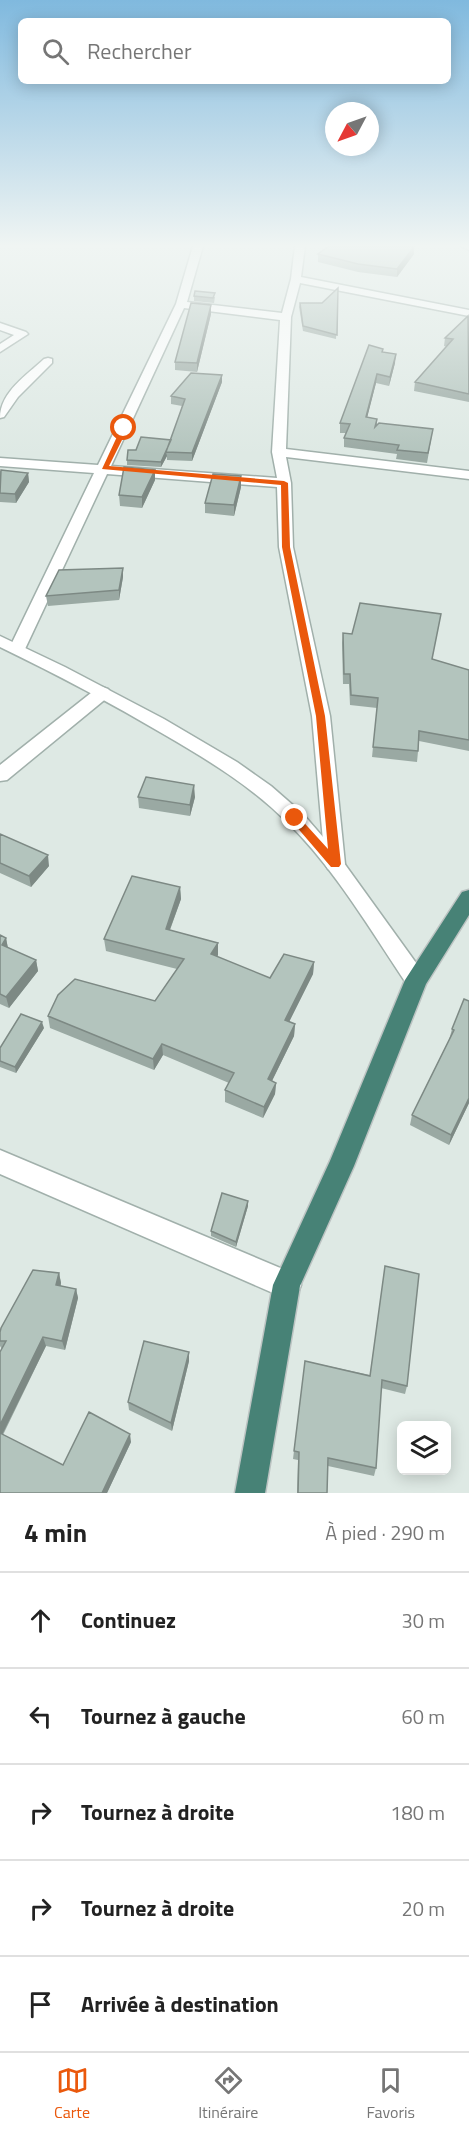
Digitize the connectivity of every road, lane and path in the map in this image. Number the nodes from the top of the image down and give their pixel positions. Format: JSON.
{"nodes":[{"id":1,"x":176,"y":316,"type":"edge"},
{"id":2,"x":275,"y":316,"type":"edge"},
{"id":3,"x":286,"y":317,"type":"joint"},
{"id":4,"x":0,"y":326,"type":"edge"},
{"id":5,"x":0,"y":350,"type":"edge"},
{"id":6,"x":48,"y":361,"type":"dead end"},
{"id":7,"x":0,"y":414,"type":"edge"},
{"id":8,"x":279,"y":452,"type":"junction"},
{"id":9,"x":0,"y":462,"type":"edge"},
{"id":10,"x":104,"y":468,"type":"junction"},
{"id":11,"x":469,"y":475,"type":"edge"},
{"id":12,"x":284,"y":483,"type":"junction"},
{"id":13,"x":0,"y":641,"type":"edge"},
{"id":14,"x":17,"y":649,"type":"junction"},
{"id":15,"x":102,"y":693,"type":"junction"},
{"id":16,"x":0,"y":775,"type":"edge"},
{"id":17,"x":335,"y":864,"type":"junction"},
{"id":18,"x":469,"y":898,"type":"edge"},
{"id":19,"x":416,"y":980,"type":"junction"},
{"id":20,"x":0,"y":1162,"type":"edge"},
{"id":21,"x":287,"y":1285,"type":"junction"},
{"id":22,"x":250,"y":1493,"type":"edge"}],
"edges":[{"from":1,"to":10,"type":"street"},
{"from":2,"to":3,"type":"street"},
{"from":3,"to":8,"type":"street"},
{"from":4,"to":5,"type":"street"},
{"from":6,"to":7,"type":"street"},
{"from":8,"to":11,"type":"street"},
{"from":8,"to":12,"type":"street"},
{"from":9,"to":10,"type":"street"},
{"from":10,"to":12,"type":"street"},
{"from":10,"to":14,"type":"street"},
{"from":12,"to":17,"type":"street"},
{"from":13,"to":14,"type":"street"},
{"from":14,"to":15,"type":"street"},
{"from":15,"to":16,"type":"street"},
{"from":15,"to":17,"type":"street"},
{"from":17,"to":19,"type":"street"},
{"from":18,"to":19,"type":"highway"},
{"from":19,"to":21,"type":"highway"},
{"from":20,"to":21,"type":"street"},
{"from":21,"to":22,"type":"highway"}]}
